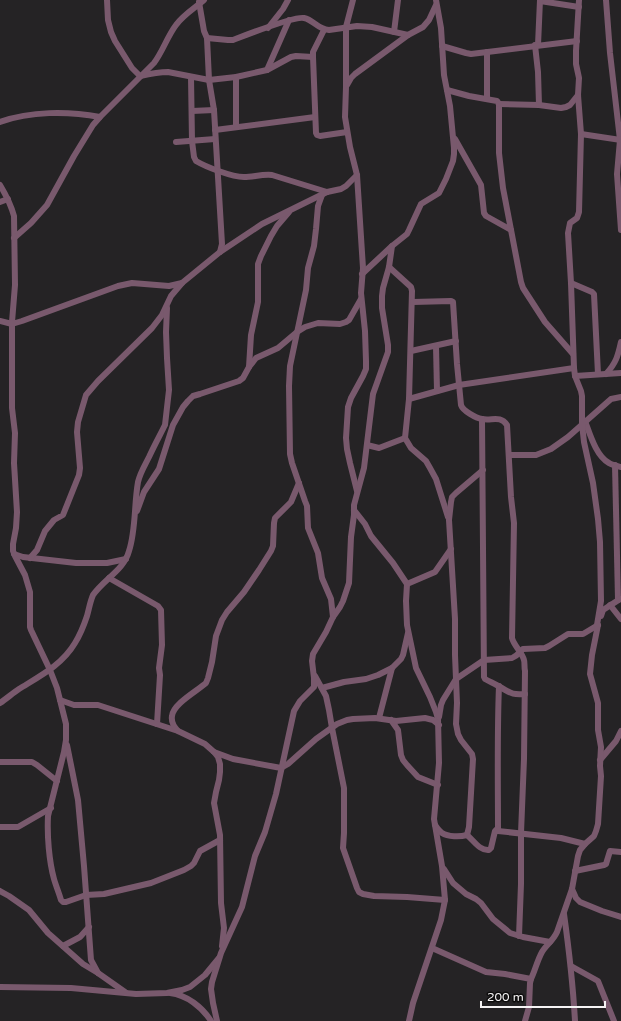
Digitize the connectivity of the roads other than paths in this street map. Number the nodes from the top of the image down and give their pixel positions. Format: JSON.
{"nodes":[{"id":1,"x":107,"y":0,"type":"edge"},
{"id":2,"x":288,"y":0,"type":"edge"},
{"id":3,"x":353,"y":0,"type":"edge"},
{"id":4,"x":398,"y":0,"type":"edge"},
{"id":5,"x":606,"y":0,"type":"edge"},
{"id":6,"x":201,"y":1,"type":"edge"},
{"id":7,"x":540,"y":1,"type":"edge"},
{"id":8,"x":436,"y":3,"type":"edge"},
{"id":9,"x":579,"y":3,"type":"edge"},
{"id":10,"x":289,"y":20,"type":"junction"},
{"id":11,"x":346,"y":27,"type":"junction"},
{"id":12,"x":267,"y":28,"type":"junction"},
{"id":13,"x":324,"y":30,"type":"junction"},
{"id":14,"x":394,"y":32,"type":"junction"},
{"id":15,"x":408,"y":35,"type":"junction"},
{"id":16,"x":208,"y":38,"type":"junction"},
{"id":17,"x":577,"y":41,"type":"junction"},
{"id":18,"x":537,"y":45,"type":"junction"},
{"id":19,"x":442,"y":46,"type":"junction"},
{"id":20,"x":487,"y":52,"type":"junction"},
{"id":21,"x":312,"y":57,"type":"junction"},
{"id":22,"x":267,"y":70,"type":"junction"},
{"id":23,"x":140,"y":76,"type":"junction"},
{"id":24,"x":191,"y":77,"type":"junction"},
{"id":25,"x":236,"y":77,"type":"junction"},
{"id":26,"x":209,"y":80,"type":"junction"},
{"id":27,"x":346,"y":87,"type":"junction"},
{"id":28,"x":447,"y":90,"type":"junction"},
{"id":29,"x":578,"y":95,"type":"junction"},
{"id":30,"x":487,"y":99,"type":"junction"},
{"id":31,"x":499,"y":104,"type":"junction"},
{"id":32,"x":539,"y":105,"type":"junction"},
{"id":33,"x":214,"y":110,"type":"junction"},
{"id":34,"x":192,"y":111,"type":"junction"},
{"id":35,"x":100,"y":117,"type":"junction"},
{"id":36,"x":315,"y":117,"type":"junction"},
{"id":37,"x":0,"y":122,"type":"edge"},
{"id":38,"x":236,"y":127,"type":"junction"},
{"id":39,"x":215,"y":130,"type":"junction"},
{"id":40,"x":347,"y":132,"type":"junction"},
{"id":41,"x":581,"y":134,"type":"junction"},
{"id":42,"x":453,"y":136,"type":"junction"},
{"id":43,"x":215,"y":139,"type":"junction"},
{"id":44,"x":621,"y":140,"type":"edge"},
{"id":45,"x":192,"y":141,"type":"junction"},
{"id":46,"x":176,"y":142,"type":"dead end"},
{"id":47,"x":217,"y":170,"type":"junction"},
{"id":48,"x":357,"y":175,"type":"junction"},
{"id":49,"x":0,"y":186,"type":"edge"},
{"id":50,"x":325,"y":194,"type":"junction"},
{"id":51,"x":8,"y":199,"type":"junction"},
{"id":52,"x":0,"y":202,"type":"edge"},
{"id":53,"x":290,"y":211,"type":"junction"},
{"id":54,"x":621,"y":223,"type":"edge"},
{"id":55,"x":511,"y":230,"type":"junction"},
{"id":56,"x":621,"y":230,"type":"edge"},
{"id":57,"x":14,"y":238,"type":"junction"},
{"id":58,"x":392,"y":246,"type":"junction"},
{"id":59,"x":220,"y":252,"type":"junction"},
{"id":60,"x":389,"y":267,"type":"junction"},
{"id":61,"x":362,"y":274,"type":"junction"},
{"id":62,"x":571,"y":282,"type":"junction"},
{"id":63,"x":182,"y":283,"type":"junction"},
{"id":64,"x":361,"y":299,"type":"junction"},
{"id":65,"x":413,"y":302,"type":"junction"},
{"id":66,"x":167,"y":303,"type":"junction"},
{"id":67,"x":0,"y":321,"type":"edge"},
{"id":68,"x":12,"y":324,"type":"junction"},
{"id":69,"x":297,"y":332,"type":"junction"},
{"id":70,"x":456,"y":341,"type":"junction"},
{"id":71,"x":621,"y":342,"type":"edge"},
{"id":72,"x":436,"y":346,"type":"junction"},
{"id":73,"x":411,"y":351,"type":"junction"},
{"id":74,"x":573,"y":354,"type":"junction"},
{"id":75,"x":249,"y":367,"type":"junction"},
{"id":76,"x":574,"y":368,"type":"junction"},
{"id":77,"x":621,"y":373,"type":"edge"},
{"id":78,"x":598,"y":374,"type":"junction"},
{"id":79,"x":606,"y":374,"type":"junction"},
{"id":80,"x":575,"y":376,"type":"junction"},
{"id":81,"x":459,"y":385,"type":"junction"},
{"id":82,"x":437,"y":391,"type":"junction"},
{"id":83,"x":621,"y":397,"type":"edge"},
{"id":84,"x":409,"y":399,"type":"junction"},
{"id":85,"x":482,"y":419,"type":"junction"},
{"id":86,"x":583,"y":423,"type":"junction"},
{"id":87,"x":405,"y":438,"type":"junction"},
{"id":88,"x":367,"y":445,"type":"junction"},
{"id":89,"x":509,"y":455,"type":"junction"},
{"id":90,"x":618,"y":466,"type":"edge"},
{"id":91,"x":483,"y":470,"type":"junction"},
{"id":92,"x":299,"y":483,"type":"junction"},
{"id":93,"x":358,"y":492,"type":"junction"},
{"id":94,"x":354,"y":510,"type":"junction"},
{"id":95,"x":134,"y":520,"type":"junction"},
{"id":96,"x":449,"y":520,"type":"junction"},
{"id":97,"x":451,"y":549,"type":"junction"},
{"id":98,"x":14,"y":554,"type":"junction"},
{"id":99,"x":30,"y":558,"type":"junction"},
{"id":100,"x":126,"y":559,"type":"junction"},
{"id":101,"x":109,"y":578,"type":"junction"},
{"id":102,"x":407,"y":584,"type":"junction"},
{"id":103,"x":619,"y":599,"type":"edge"},
{"id":104,"x":610,"y":605,"type":"junction"},
{"id":105,"x":333,"y":617,"type":"junction"},
{"id":106,"x":621,"y":620,"type":"edge"},
{"id":107,"x":598,"y":625,"type":"junction"},
{"id":108,"x":409,"y":633,"type":"junction"},
{"id":109,"x":520,"y":653,"type":"junction"},
{"id":110,"x":484,"y":660,"type":"junction"},
{"id":111,"x":392,"y":668,"type":"junction"},
{"id":112,"x":50,"y":670,"type":"junction"},
{"id":113,"x":313,"y":672,"type":"junction"},
{"id":114,"x":456,"y":679,"type":"junction"},
{"id":115,"x":500,"y":686,"type":"junction"},
{"id":116,"x":322,"y":688,"type":"junction"},
{"id":117,"x":525,"y":694,"type":"junction"},
{"id":118,"x":60,"y":700,"type":"junction"},
{"id":119,"x":0,"y":703,"type":"edge"},
{"id":120,"x":379,"y":718,"type":"junction"},
{"id":121,"x":392,"y":720,"type":"junction"},
{"id":122,"x":438,"y":722,"type":"junction"},
{"id":123,"x":157,"y":724,"type":"junction"},
{"id":124,"x":332,"y":728,"type":"junction"},
{"id":125,"x":178,"y":731,"type":"junction"},
{"id":126,"x":621,"y":731,"type":"edge"},
{"id":127,"x":66,"y":740,"type":"junction"},
{"id":128,"x":214,"y":752,"type":"junction"},
{"id":129,"x":600,"y":760,"type":"junction"},
{"id":130,"x":0,"y":762,"type":"edge"},
{"id":131,"x":281,"y":768,"type":"junction"},
{"id":132,"x":57,"y":781,"type":"junction"},
{"id":133,"x":438,"y":784,"type":"junction"},
{"id":134,"x":50,"y":808,"type":"junction"},
{"id":135,"x":435,"y":825,"type":"junction"},
{"id":136,"x":0,"y":827,"type":"edge"},
{"id":137,"x":498,"y":831,"type":"junction"},
{"id":138,"x":521,"y":833,"type":"junction"},
{"id":139,"x":468,"y":836,"type":"junction"},
{"id":140,"x":220,"y":840,"type":"junction"},
{"id":141,"x":585,"y":844,"type":"junction"},
{"id":142,"x":621,"y":852,"type":"edge"},
{"id":143,"x":442,"y":866,"type":"junction"},
{"id":144,"x":575,"y":871,"type":"junction"},
{"id":145,"x":572,"y":889,"type":"junction"},
{"id":146,"x":0,"y":891,"type":"edge"},
{"id":147,"x":86,"y":895,"type":"junction"},
{"id":148,"x":445,"y":900,"type":"junction"},
{"id":149,"x":564,"y":913,"type":"junction"},
{"id":150,"x":621,"y":917,"type":"edge"},
{"id":151,"x":89,"y":927,"type":"junction"},
{"id":152,"x":519,"y":936,"type":"junction"},
{"id":153,"x":550,"y":942,"type":"junction"},
{"id":154,"x":63,"y":946,"type":"junction"},
{"id":155,"x":432,"y":948,"type":"junction"},
{"id":156,"x":221,"y":954,"type":"junction"},
{"id":157,"x":571,"y":966,"type":"junction"},
{"id":158,"x":98,"y":973,"type":"junction"},
{"id":159,"x":531,"y":979,"type":"junction"},
{"id":160,"x":0,"y":987,"type":"edge"},
{"id":161,"x":127,"y":993,"type":"junction"},
{"id":162,"x":166,"y":993,"type":"junction"},
{"id":163,"x":212,"y":1021,"type":"edge"},
{"id":164,"x":217,"y":1021,"type":"edge"},
{"id":165,"x":409,"y":1021,"type":"edge"},
{"id":166,"x":525,"y":1021,"type":"edge"},
{"id":167,"x":575,"y":1021,"type":"edge"},
{"id":168,"x":614,"y":1021,"type":"edge"}],
"edges":[{"from":1,"to":23,"type":"street"},
{"from":2,"to":12,"type":"street"},
{"from":3,"to":11,"type":"street"},
{"from":4,"to":14,"type":"street"},
{"from":5,"to":44,"type":"street"},
{"from":6,"to":16,"type":"street"},
{"from":6,"to":23,"type":"street"},
{"from":7,"to":9,"type":"street"},
{"from":7,"to":18,"type":"street"},
{"from":8,"to":15,"type":"street"},
{"from":8,"to":19,"type":"street"},
{"from":9,"to":17,"type":"street"},
{"from":10,"to":12,"type":"street"},
{"from":10,"to":13,"type":"street"},
{"from":10,"to":22,"type":"street"},
{"from":11,"to":13,"type":"street"},
{"from":11,"to":14,"type":"street"},
{"from":11,"to":27,"type":"street"},
{"from":12,"to":16,"type":"street"},
{"from":13,"to":21,"type":"street"},
{"from":14,"to":15,"type":"street"},
{"from":15,"to":27,"type":"street"},
{"from":16,"to":26,"type":"street"},
{"from":17,"to":18,"type":"street"},
{"from":17,"to":29,"type":"street"},
{"from":18,"to":20,"type":"street"},
{"from":18,"to":32,"type":"street"},
{"from":19,"to":20,"type":"street"},
{"from":19,"to":28,"type":"street"},
{"from":20,"to":30,"type":"street"},
{"from":21,"to":22,"type":"street"},
{"from":21,"to":36,"type":"street"},
{"from":22,"to":25,"type":"street"},
{"from":23,"to":24,"type":"street"},
{"from":23,"to":35,"type":"street"},
{"from":24,"to":26,"type":"street"},
{"from":24,"to":34,"type":"street"},
{"from":25,"to":26,"type":"street"},
{"from":25,"to":38,"type":"street"},
{"from":26,"to":33,"type":"street"},
{"from":27,"to":40,"type":"street"},
{"from":28,"to":30,"type":"street"},
{"from":28,"to":42,"type":"street"},
{"from":29,"to":32,"type":"street"},
{"from":29,"to":41,"type":"street"},
{"from":30,"to":31,"type":"street"},
{"from":31,"to":32,"type":"street"},
{"from":31,"to":55,"type":"street"},
{"from":33,"to":34,"type":"street"},
{"from":33,"to":39,"type":"street"},
{"from":34,"to":45,"type":"street"},
{"from":35,"to":37,"type":"street"},
{"from":35,"to":57,"type":"street"},
{"from":36,"to":38,"type":"street"},
{"from":36,"to":40,"type":"street"},
{"from":38,"to":39,"type":"street"},
{"from":39,"to":43,"type":"street"},
{"from":40,"to":48,"type":"street"},
{"from":41,"to":44,"type":"street"},
{"from":41,"to":62,"type":"street"},
{"from":42,"to":55,"type":"street"},
{"from":42,"to":58,"type":"street"},
{"from":43,"to":45,"type":"street"},
{"from":43,"to":47,"type":"street"},
{"from":44,"to":54,"type":"street"},
{"from":45,"to":46,"type":"street"},
{"from":45,"to":47,"type":"street"},
{"from":47,"to":50,"type":"street"},
{"from":47,"to":59,"type":"street"},
{"from":48,"to":50,"type":"street"},
{"from":48,"to":61,"type":"street"},
{"from":49,"to":51,"type":"street"},
{"from":50,"to":53,"type":"street"},
{"from":50,"to":69,"type":"street"},
{"from":51,"to":52,"type":"street"},
{"from":51,"to":57,"type":"street"},
{"from":53,"to":59,"type":"street"},
{"from":53,"to":75,"type":"street"},
{"from":54,"to":56,"type":"street"},
{"from":55,"to":74,"type":"street"},
{"from":57,"to":68,"type":"street"},
{"from":58,"to":60,"type":"street"},
{"from":58,"to":61,"type":"street"},
{"from":59,"to":63,"type":"street"},
{"from":60,"to":65,"type":"street"},
{"from":60,"to":88,"type":"street"},
{"from":61,"to":64,"type":"street"},
{"from":62,"to":74,"type":"street"},
{"from":62,"to":78,"type":"street"},
{"from":63,"to":66,"type":"street"},
{"from":63,"to":68,"type":"street"},
{"from":64,"to":69,"type":"street"},
{"from":64,"to":93,"type":"street"},
{"from":65,"to":70,"type":"street"},
{"from":65,"to":73,"type":"street"},
{"from":66,"to":95,"type":"street"},
{"from":66,"to":99,"type":"street"},
{"from":67,"to":68,"type":"street"},
{"from":68,"to":98,"type":"street"},
{"from":69,"to":75,"type":"street"},
{"from":69,"to":92,"type":"street"},
{"from":70,"to":72,"type":"street"},
{"from":70,"to":81,"type":"street"},
{"from":71,"to":79,"type":"street"},
{"from":72,"to":73,"type":"street"},
{"from":72,"to":82,"type":"street"},
{"from":73,"to":84,"type":"street"},
{"from":74,"to":76,"type":"street"},
{"from":75,"to":95,"type":"street"},
{"from":76,"to":80,"type":"street"},
{"from":76,"to":81,"type":"street"},
{"from":77,"to":79,"type":"street"},
{"from":78,"to":79,"type":"street"},
{"from":78,"to":80,"type":"street"},
{"from":80,"to":86,"type":"street"},
{"from":81,"to":82,"type":"street"},
{"from":81,"to":85,"type":"street"},
{"from":82,"to":84,"type":"street"},
{"from":83,"to":86,"type":"street"},
{"from":84,"to":87,"type":"street"},
{"from":85,"to":89,"type":"street"},
{"from":85,"to":91,"type":"street"},
{"from":86,"to":89,"type":"street"},
{"from":86,"to":90,"type":"street"},
{"from":86,"to":107,"type":"street"},
{"from":87,"to":88,"type":"street"},
{"from":87,"to":96,"type":"street"},
{"from":88,"to":93,"type":"street"},
{"from":89,"to":109,"type":"street"},
{"from":90,"to":103,"type":"street"},
{"from":91,"to":96,"type":"street"},
{"from":91,"to":110,"type":"street"},
{"from":92,"to":105,"type":"street"},
{"from":92,"to":125,"type":"street"},
{"from":93,"to":94,"type":"street"},
{"from":94,"to":102,"type":"street"},
{"from":94,"to":105,"type":"street"},
{"from":95,"to":100,"type":"street"},
{"from":96,"to":97,"type":"street"},
{"from":97,"to":102,"type":"street"},
{"from":97,"to":114,"type":"street"},
{"from":98,"to":99,"type":"street"},
{"from":98,"to":112,"type":"street"},
{"from":99,"to":100,"type":"street"},
{"from":100,"to":101,"type":"street"},
{"from":101,"to":112,"type":"street"},
{"from":101,"to":123,"type":"street"},
{"from":102,"to":108,"type":"street"},
{"from":103,"to":104,"type":"street"},
{"from":104,"to":106,"type":"street"},
{"from":104,"to":107,"type":"street"},
{"from":105,"to":113,"type":"street"},
{"from":107,"to":109,"type":"street"},
{"from":107,"to":129,"type":"street"},
{"from":108,"to":111,"type":"street"},
{"from":108,"to":122,"type":"street"},
{"from":109,"to":110,"type":"street"},
{"from":109,"to":117,"type":"street"},
{"from":110,"to":114,"type":"street"},
{"from":110,"to":115,"type":"street"},
{"from":111,"to":116,"type":"street"},
{"from":111,"to":120,"type":"street"},
{"from":112,"to":118,"type":"street"},
{"from":112,"to":119,"type":"street"},
{"from":113,"to":116,"type":"street"},
{"from":113,"to":131,"type":"street"},
{"from":114,"to":122,"type":"street"},
{"from":114,"to":139,"type":"street"},
{"from":115,"to":117,"type":"street"},
{"from":115,"to":137,"type":"street"},
{"from":116,"to":124,"type":"street"},
{"from":117,"to":138,"type":"street"},
{"from":118,"to":123,"type":"street"},
{"from":118,"to":127,"type":"street"},
{"from":120,"to":121,"type":"street"},
{"from":120,"to":124,"type":"street"},
{"from":121,"to":122,"type":"street"},
{"from":121,"to":133,"type":"street"},
{"from":122,"to":133,"type":"street"},
{"from":123,"to":125,"type":"street"},
{"from":124,"to":131,"type":"street"},
{"from":124,"to":148,"type":"street"},
{"from":125,"to":128,"type":"street"},
{"from":126,"to":129,"type":"street"},
{"from":127,"to":132,"type":"street"},
{"from":127,"to":147,"type":"street"},
{"from":128,"to":131,"type":"street"},
{"from":128,"to":140,"type":"street"},
{"from":129,"to":141,"type":"street"},
{"from":130,"to":132,"type":"street"},
{"from":131,"to":156,"type":"street"},
{"from":132,"to":134,"type":"street"},
{"from":133,"to":135,"type":"street"},
{"from":134,"to":136,"type":"street"},
{"from":134,"to":147,"type":"street"},
{"from":135,"to":139,"type":"street"},
{"from":135,"to":143,"type":"street"},
{"from":137,"to":138,"type":"street"},
{"from":137,"to":139,"type":"street"},
{"from":138,"to":141,"type":"street"},
{"from":138,"to":152,"type":"street"},
{"from":140,"to":147,"type":"street"},
{"from":140,"to":156,"type":"street"},
{"from":141,"to":144,"type":"street"},
{"from":142,"to":144,"type":"street"},
{"from":143,"to":148,"type":"street"},
{"from":143,"to":152,"type":"street"},
{"from":144,"to":145,"type":"street"},
{"from":145,"to":149,"type":"street"},
{"from":145,"to":150,"type":"street"},
{"from":146,"to":154,"type":"street"},
{"from":147,"to":151,"type":"street"},
{"from":148,"to":155,"type":"street"},
{"from":149,"to":153,"type":"street"},
{"from":149,"to":157,"type":"street"},
{"from":151,"to":154,"type":"street"},
{"from":151,"to":158,"type":"street"},
{"from":152,"to":153,"type":"street"},
{"from":153,"to":159,"type":"street"},
{"from":154,"to":158,"type":"street"},
{"from":155,"to":159,"type":"street"},
{"from":155,"to":165,"type":"street"},
{"from":156,"to":162,"type":"street"},
{"from":156,"to":164,"type":"street"},
{"from":157,"to":167,"type":"street"},
{"from":157,"to":168,"type":"street"},
{"from":158,"to":161,"type":"street"},
{"from":159,"to":166,"type":"street"},
{"from":160,"to":161,"type":"street"},
{"from":161,"to":162,"type":"street"},
{"from":162,"to":163,"type":"street"}]}
